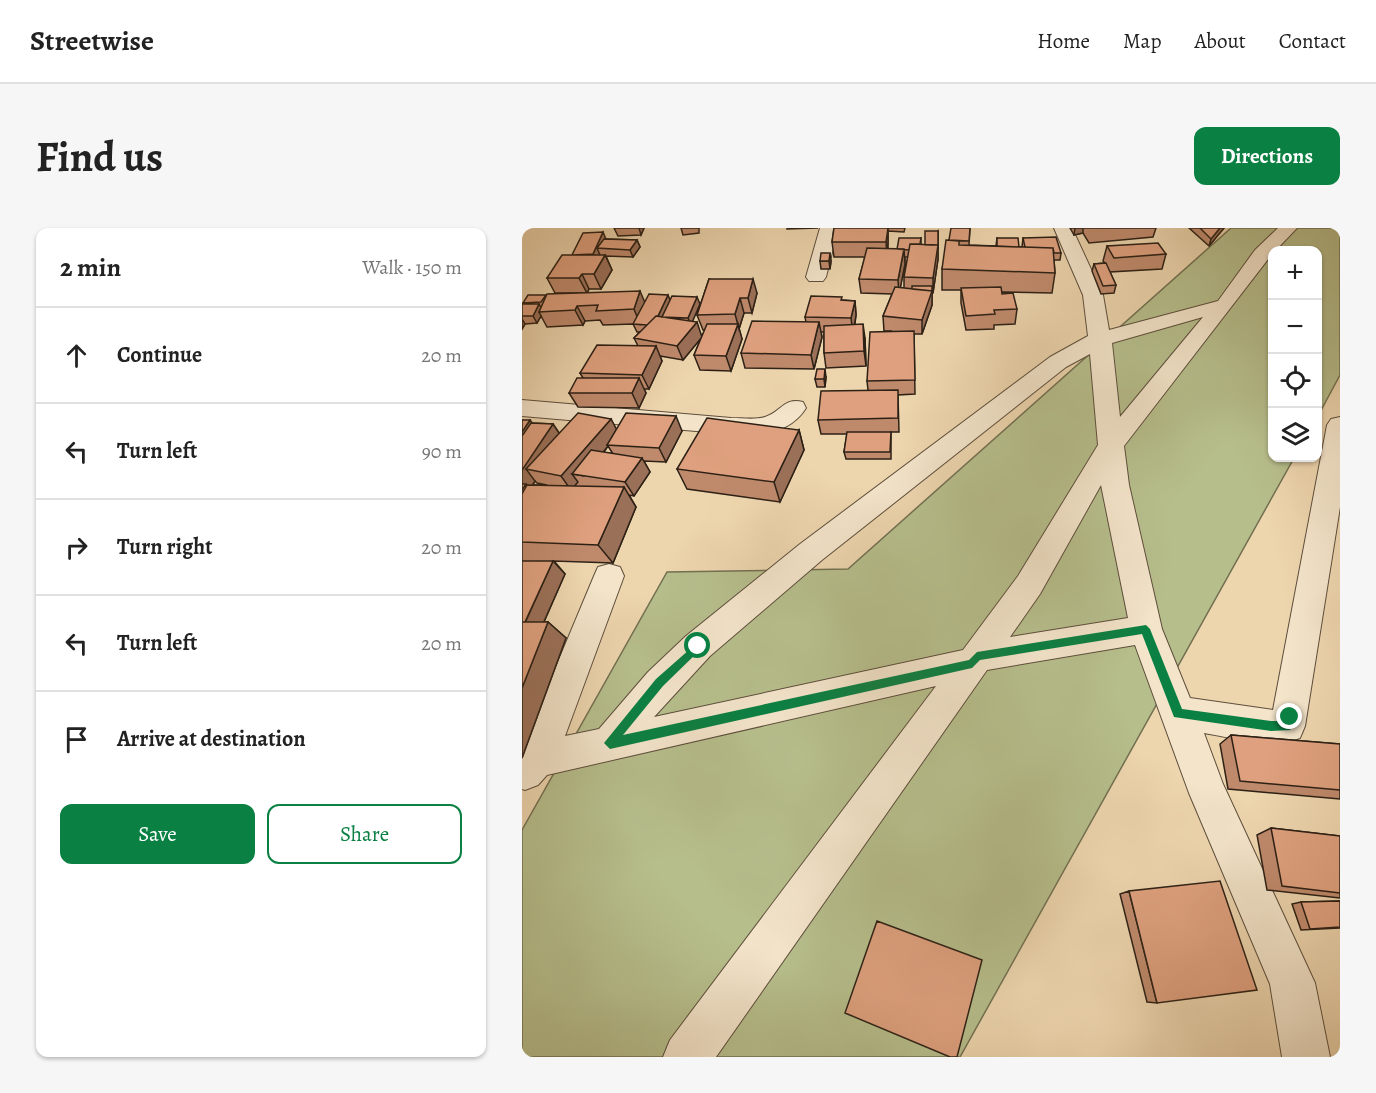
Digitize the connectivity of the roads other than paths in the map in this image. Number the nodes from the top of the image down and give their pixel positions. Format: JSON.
{"nodes":[{"id":1,"x":829,"y":228,"type":"edge"},
{"id":2,"x":1063,"y":228,"type":"edge"},
{"id":3,"x":1288,"y":228,"type":"edge"},
{"id":4,"x":816,"y":277,"type":"dead end"},
{"id":5,"x":1225,"y":305,"type":"junction"},
{"id":6,"x":1100,"y":339,"type":"junction"},
{"id":7,"x":522,"y":408,"type":"edge"},
{"id":8,"x":794,"y":408,"type":"dead end"},
{"id":9,"x":1340,"y":425,"type":"edge"},
{"id":10,"x":1111,"y":445,"type":"junction"},
{"id":11,"x":609,"y":576,"type":"dead end"},
{"id":12,"x":1146,"y":629,"type":"junction"},
{"id":13,"x":975,"y":660,"type":"junction"},
{"id":14,"x":1178,"y":713,"type":"junction"},
{"id":15,"x":610,"y":743,"type":"junction"},
{"id":16,"x":529,"y":768,"type":"edge"},
{"id":17,"x":687,"y":1057,"type":"edge"},
{"id":18,"x":1306,"y":1057,"type":"edge"}],
"edges":[{"from":1,"to":4,"type":"street"},
{"from":2,"to":6,"type":"street"},
{"from":3,"to":5,"type":"street"},
{"from":5,"to":6,"type":"street"},
{"from":5,"to":10,"type":"street"},
{"from":6,"to":10,"type":"street"},
{"from":6,"to":15,"type":"street"},
{"from":7,"to":8,"type":"street"},
{"from":9,"to":14,"type":"street"},
{"from":10,"to":12,"type":"street"},
{"from":10,"to":13,"type":"street"},
{"from":11,"to":16,"type":"street"},
{"from":12,"to":13,"type":"street"},
{"from":12,"to":14,"type":"street"},
{"from":13,"to":15,"type":"street"},
{"from":13,"to":17,"type":"street"},
{"from":14,"to":18,"type":"street"},
{"from":15,"to":16,"type":"street"}]}
